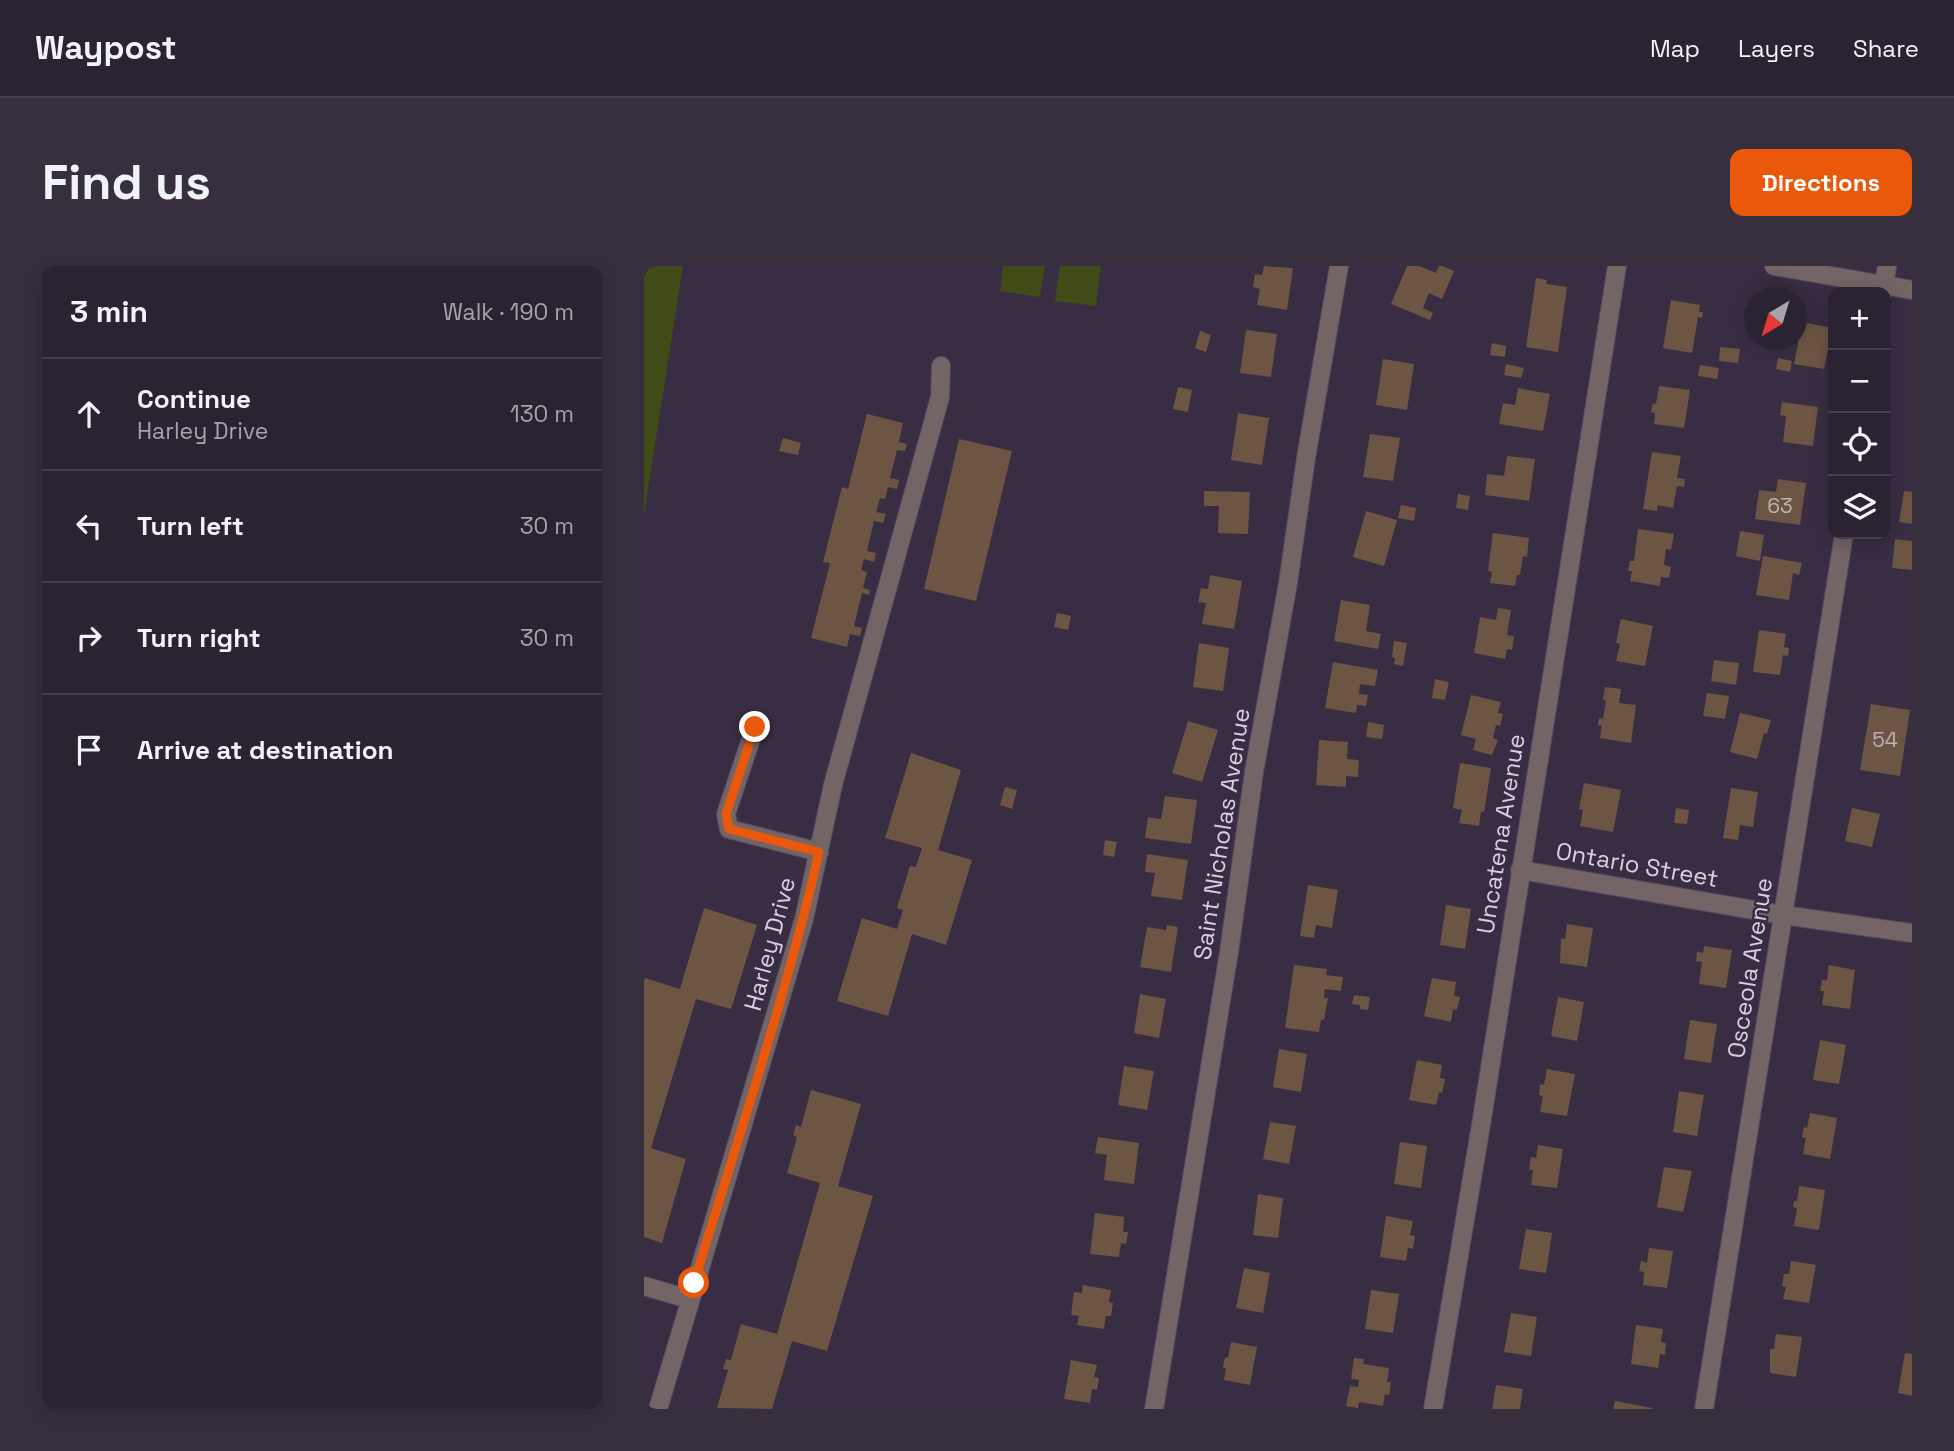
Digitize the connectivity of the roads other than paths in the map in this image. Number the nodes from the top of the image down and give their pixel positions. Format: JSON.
{"nodes":[{"id":1,"x":1339,"y":266,"type":"edge"},
{"id":2,"x":1617,"y":266,"type":"edge"},
{"id":3,"x":1774,"y":266,"type":"edge"},
{"id":4,"x":1887,"y":266,"type":"edge"},
{"id":5,"x":1874,"y":287,"type":"edge"},
{"id":6,"x":1884,"y":287,"type":"edge"},
{"id":7,"x":1891,"y":289,"type":"edge"},
{"id":8,"x":1912,"y":290,"type":"edge"},
{"id":9,"x":941,"y":366,"type":"dead end"},
{"id":10,"x":1843,"y":539,"type":"edge"},
{"id":11,"x":755,"y":727,"type":"dead end"},
{"id":12,"x":819,"y":852,"type":"junction"},
{"id":13,"x":1520,"y":870,"type":"junction"},
{"id":14,"x":1783,"y":915,"type":"junction"},
{"id":15,"x":1912,"y":933,"type":"edge"},
{"id":16,"x":644,"y":1286,"type":"edge"},
{"id":17,"x":689,"y":1298,"type":"junction"},
{"id":18,"x":657,"y":1409,"type":"edge"},
{"id":19,"x":1154,"y":1409,"type":"edge"},
{"id":20,"x":1433,"y":1409,"type":"edge"},
{"id":21,"x":1704,"y":1409,"type":"edge"}],
"edges":[{"from":1,"to":19,"type":"street","name":"Saint Nicholas Avenue"},
{"from":2,"to":13,"type":"street","name":"Uncatena Avenue"},
{"from":3,"to":5,"type":"street"},
{"from":4,"to":6,"type":"street"},
{"from":7,"to":8,"type":"street"},
{"from":9,"to":12,"type":"street","name":"Harley Drive"},
{"from":10,"to":14,"type":"street","name":"Osceola Avenue"},
{"from":11,"to":12,"type":"street"},
{"from":12,"to":17,"type":"street","name":"Harley Drive"},
{"from":13,"to":14,"type":"street","name":"Ontario Street"},
{"from":13,"to":20,"type":"street","name":"Uncatena Avenue"},
{"from":14,"to":15,"type":"street","name":"Ontario Street"},
{"from":14,"to":21,"type":"street","name":"Osceola Avenue"},
{"from":16,"to":17,"type":"street"},
{"from":17,"to":18,"type":"street","name":"Harley Drive"}]}
